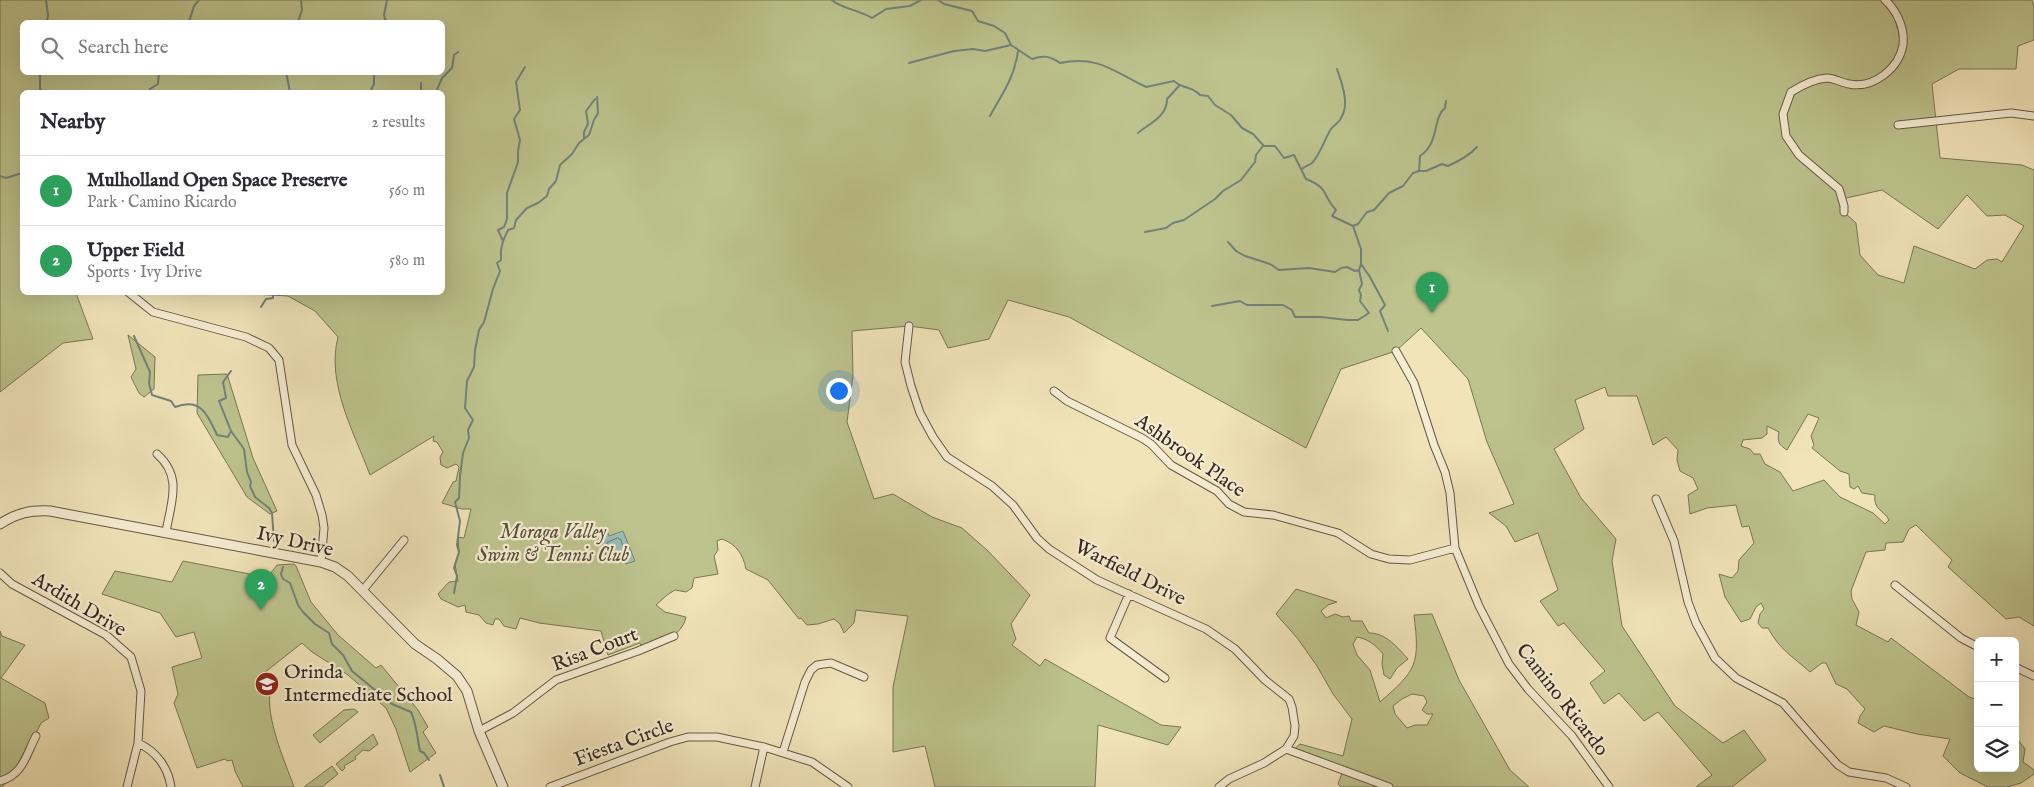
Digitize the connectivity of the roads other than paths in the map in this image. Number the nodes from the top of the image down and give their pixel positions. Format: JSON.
{"nodes":[{"id":1,"x":1885,"y":0,"type":"edge"},
{"id":2,"x":2034,"y":116,"type":"edge"},
{"id":3,"x":1898,"y":125,"type":"dead end"},
{"id":4,"x":1844,"y":212,"type":"dead end"},
{"id":5,"x":132,"y":295,"type":"edge"},
{"id":6,"x":908,"y":326,"type":"dead end"},
{"id":7,"x":1396,"y":350,"type":"dead end"},
{"id":8,"x":1054,"y":391,"type":"dead end"},
{"id":9,"x":157,"y":454,"type":"dead end"},
{"id":10,"x":1656,"y":499,"type":"dead end"},
{"id":11,"x":0,"y":524,"type":"edge"},
{"id":12,"x":166,"y":532,"type":"junction"},
{"id":13,"x":404,"y":540,"type":"dead end"},
{"id":14,"x":1455,"y":548,"type":"junction"},
{"id":15,"x":322,"y":562,"type":"junction"},
{"id":16,"x":0,"y":572,"type":"edge"},
{"id":17,"x":1895,"y":585,"type":"dead end"},
{"id":18,"x":363,"y":590,"type":"junction"},
{"id":19,"x":1129,"y":594,"type":"junction"},
{"id":20,"x":674,"y":636,"type":"dead end"},
{"id":21,"x":1974,"y":645,"type":"edge"},
{"id":22,"x":2019,"y":669,"type":"edge"},
{"id":23,"x":2034,"y":676,"type":"edge"},
{"id":24,"x":864,"y":677,"type":"dead end"},
{"id":25,"x":1165,"y":678,"type":"dead end"},
{"id":26,"x":479,"y":730,"type":"junction"},
{"id":27,"x":36,"y":736,"type":"dead end"},
{"id":28,"x":138,"y":743,"type":"junction"},
{"id":29,"x":764,"y":747,"type":"junction"},
{"id":30,"x":1286,"y":749,"type":"junction"},
{"id":31,"x":782,"y":752,"type":"junction"},
{"id":32,"x":0,"y":781,"type":"edge"},
{"id":33,"x":127,"y":787,"type":"edge"},
{"id":34,"x":171,"y":787,"type":"edge"},
{"id":35,"x":503,"y":787,"type":"edge"},
{"id":36,"x":550,"y":787,"type":"edge"},
{"id":37,"x":755,"y":787,"type":"edge"},
{"id":38,"x":848,"y":787,"type":"edge"},
{"id":39,"x":1219,"y":787,"type":"edge"},
{"id":40,"x":1389,"y":787,"type":"edge"},
{"id":41,"x":1609,"y":787,"type":"edge"},
{"id":42,"x":1906,"y":787,"type":"edge"}],
"edges":[{"from":1,"to":4,"type":"street"},
{"from":2,"to":3,"type":"street"},
{"from":5,"to":15,"type":"street"},
{"from":6,"to":19,"type":"street","name":"Warfield Drive"},
{"from":7,"to":14,"type":"street","name":"Camino Ricardo"},
{"from":8,"to":14,"type":"street","name":"Ashbrook Place"},
{"from":9,"to":12,"type":"street"},
{"from":10,"to":42,"type":"street"},
{"from":11,"to":12,"type":"street","name":"Ivy Drive"},
{"from":12,"to":15,"type":"street","name":"Ivy Drive"},
{"from":13,"to":18,"type":"street"},
{"from":14,"to":41,"type":"street","name":"Camino Ricardo"},
{"from":15,"to":18,"type":"street","name":"Ivy Drive"},
{"from":16,"to":28,"type":"street","name":"Ardith Drive"},
{"from":17,"to":21,"type":"street"},
{"from":18,"to":26,"type":"street","name":"Ivy Drive"},
{"from":19,"to":25,"type":"street"},
{"from":19,"to":30,"type":"street","name":"Warfield Drive"},
{"from":20,"to":26,"type":"street","name":"Risa Court"},
{"from":22,"to":23,"type":"street"},
{"from":24,"to":31,"type":"street"},
{"from":26,"to":35,"type":"street","name":"Ivy Drive"},
{"from":27,"to":32,"type":"street"},
{"from":28,"to":33,"type":"street","name":"Ardith Drive"},
{"from":28,"to":34,"type":"street"},
{"from":29,"to":31,"type":"street","name":"Fiesta Circle"},
{"from":29,"to":36,"type":"street","name":"Fiesta Circle"},
{"from":29,"to":37,"type":"street"},
{"from":30,"to":39,"type":"street"},
{"from":30,"to":40,"type":"street"},
{"from":31,"to":38,"type":"street","name":"Fiesta Circle"}]}
